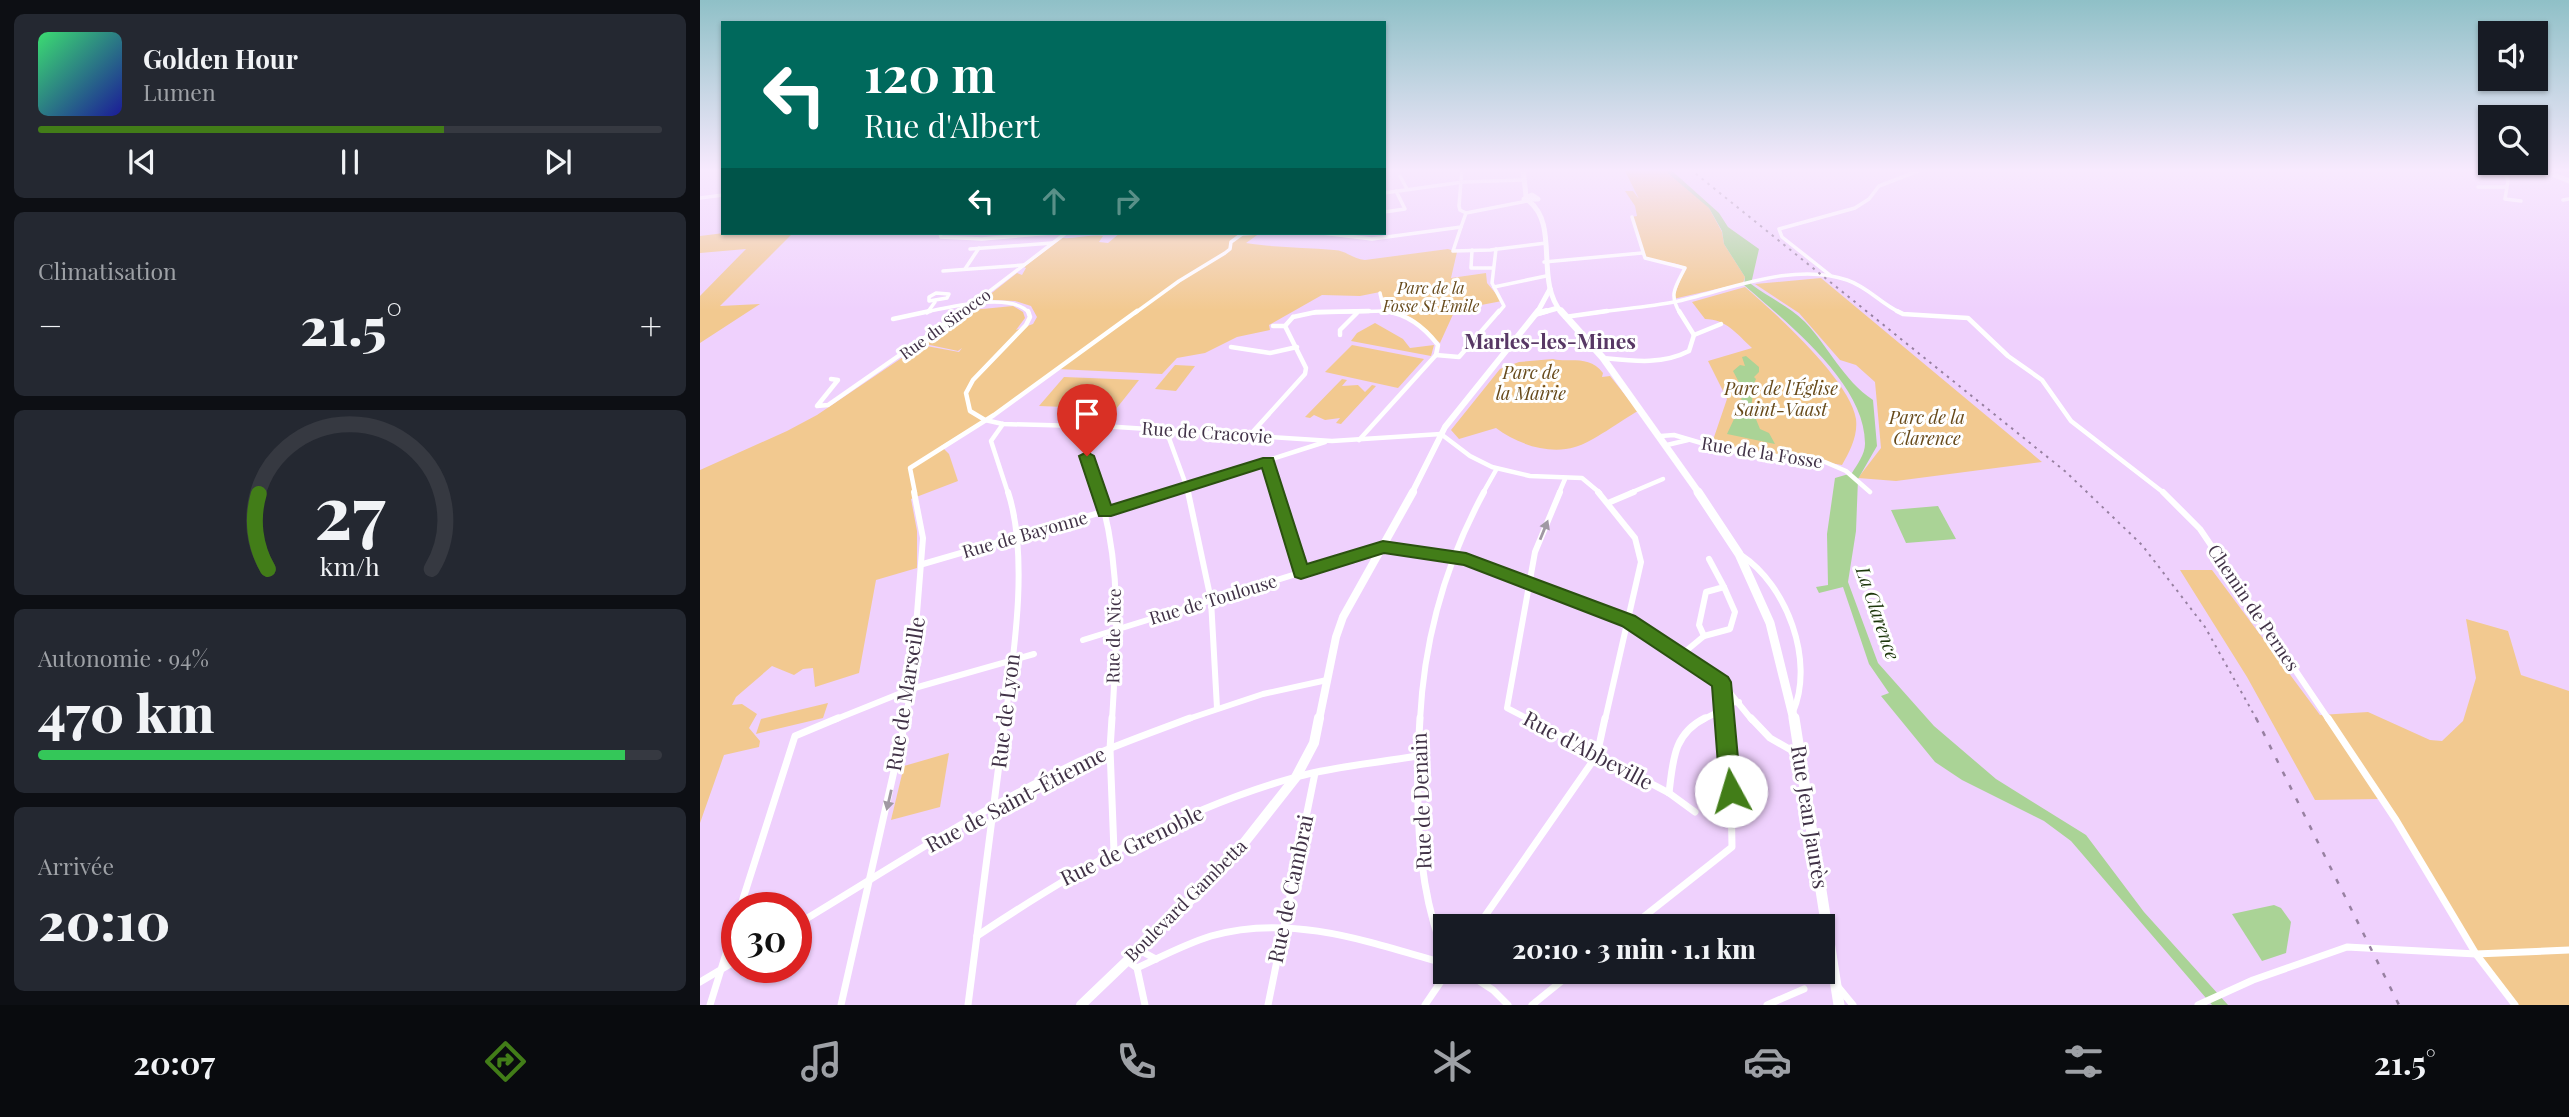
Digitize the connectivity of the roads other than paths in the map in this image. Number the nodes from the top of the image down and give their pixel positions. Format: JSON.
{"nodes":[{"id":1,"x":1465,"y":216,"type":"edge"},
{"id":2,"x":1540,"y":216,"type":"edge"},
{"id":3,"x":1822,"y":216,"type":"edge"},
{"id":4,"x":1632,"y":217,"type":"dead end"},
{"id":5,"x":1461,"y":227,"type":"junction"},
{"id":6,"x":941,"y":235,"type":"edge"},
{"id":7,"x":989,"y":235,"type":"edge"},
{"id":8,"x":1021,"y":235,"type":"edge"},
{"id":9,"x":1063,"y":235,"type":"edge"},
{"id":10,"x":1239,"y":235,"type":"edge"},
{"id":11,"x":1339,"y":235,"type":"edge"},
{"id":12,"x":982,"y":239,"type":"junction"},
{"id":13,"x":1052,"y":243,"type":"junction"},
{"id":14,"x":1546,"y":243,"type":"junction"},
{"id":15,"x":970,"y":248,"type":"dead end"},
{"id":16,"x":979,"y":248,"type":"junction"},
{"id":17,"x":1496,"y":249,"type":"junction"},
{"id":18,"x":1472,"y":250,"type":"junction"},
{"id":19,"x":1642,"y":253,"type":"junction"},
{"id":20,"x":1544,"y":262,"type":"junction"},
{"id":21,"x":1024,"y":265,"type":"junction"},
{"id":22,"x":1493,"y":268,"type":"junction"},
{"id":23,"x":964,"y":269,"type":"junction"},
{"id":24,"x":943,"y":271,"type":"dead end"},
{"id":25,"x":1830,"y":275,"type":"junction"},
{"id":26,"x":1546,"y":276,"type":"junction"},
{"id":27,"x":1741,"y":285,"type":"joint"},
{"id":28,"x":1494,"y":287,"type":"junction"},
{"id":29,"x":1550,"y":289,"type":"junction"},
{"id":30,"x":1380,"y":293,"type":"dead end"},
{"id":31,"x":983,"y":297,"type":"junction"},
{"id":32,"x":935,"y":302,"type":"dead end"},
{"id":33,"x":1673,"y":302,"type":"junction"},
{"id":34,"x":993,"y":303,"type":"junction"},
{"id":35,"x":1543,"y":305,"type":"junction"},
{"id":36,"x":971,"y":306,"type":"junction"},
{"id":37,"x":1557,"y":306,"type":"junction"},
{"id":38,"x":1384,"y":311,"type":"junction"},
{"id":39,"x":927,"y":313,"type":"junction"},
{"id":40,"x":1357,"y":313,"type":"junction"},
{"id":41,"x":1536,"y":315,"type":"junction"},
{"id":42,"x":1565,"y":317,"type":"junction"},
{"id":43,"x":893,"y":319,"type":"dead end"},
{"id":44,"x":1721,"y":324,"type":"dead end"},
{"id":45,"x":1273,"y":326,"type":"dead end"},
{"id":46,"x":1285,"y":326,"type":"junction"},
{"id":47,"x":1340,"y":335,"type":"dead end"},
{"id":48,"x":1694,"y":335,"type":"junction"},
{"id":49,"x":1231,"y":347,"type":"dead end"},
{"id":50,"x":1297,"y":347,"type":"junction"},
{"id":51,"x":1436,"y":355,"type":"junction"},
{"id":52,"x":1603,"y":358,"type":"junction"},
{"id":53,"x":848,"y":378,"type":"dead end"},
{"id":54,"x":831,"y":379,"type":"dead end"},
{"id":55,"x":838,"y":380,"type":"junction"},
{"id":56,"x":819,"y":406,"type":"joint"},
{"id":57,"x":985,"y":420,"type":"junction"},
{"id":58,"x":1003,"y":424,"type":"junction"},
{"id":59,"x":1078,"y":426,"type":"junction"},
{"id":60,"x":1166,"y":430,"type":"junction"},
{"id":61,"x":1441,"y":434,"type":"junction"},
{"id":62,"x":1249,"y":436,"type":"junction"},
{"id":63,"x":1688,"y":439,"type":"junction"},
{"id":64,"x":1359,"y":440,"type":"junction"},
{"id":65,"x":1326,"y":441,"type":"junction"},
{"id":66,"x":1664,"y":441,"type":"junction"},
{"id":67,"x":1268,"y":462,"type":"junction"},
{"id":68,"x":1496,"y":470,"type":"junction"},
{"id":69,"x":1846,"y":471,"type":"joint"},
{"id":70,"x":1565,"y":479,"type":"junction"},
{"id":71,"x":1663,"y":479,"type":"dead end"},
{"id":72,"x":1861,"y":484,"type":"joint"},
{"id":73,"x":1187,"y":487,"type":"junction"},
{"id":74,"x":1870,"y":492,"type":"dead end"},
{"id":75,"x":1608,"y":503,"type":"junction"},
{"id":76,"x":1105,"y":512,"type":"junction"},
{"id":77,"x":1016,"y":537,"type":"junction"},
{"id":78,"x":1383,"y":547,"type":"junction"},
{"id":79,"x":1739,"y":554,"type":"junction"},
{"id":80,"x":1452,"y":556,"type":"junction"},
{"id":81,"x":1710,"y":559,"type":"dead end"},
{"id":82,"x":923,"y":564,"type":"junction"},
{"id":83,"x":1301,"y":572,"type":"junction"},
{"id":84,"x":1529,"y":583,"type":"junction"},
{"id":85,"x":1724,"y":587,"type":"junction"},
{"id":86,"x":1211,"y":600,"type":"junction"},
{"id":87,"x":1629,"y":621,"type":"junction"},
{"id":88,"x":1118,"y":629,"type":"junction"},
{"id":89,"x":1704,"y":636,"type":"junction"},
{"id":90,"x":1083,"y":640,"type":"dead end"},
{"id":91,"x":1034,"y":654,"type":"dead end"},
{"id":92,"x":1681,"y":655,"type":"junction"},
{"id":93,"x":1013,"y":661,"type":"junction"},
{"id":94,"x":1328,"y":680,"type":"junction"},
{"id":95,"x":1721,"y":682,"type":"junction"},
{"id":96,"x":911,"y":689,"type":"junction"},
{"id":97,"x":1739,"y":702,"type":"junction"},
{"id":98,"x":1217,"y":708,"type":"junction"},
{"id":99,"x":1723,"y":710,"type":"junction"},
{"id":100,"x":1793,"y":712,"type":"junction"},
{"id":101,"x":1110,"y":749,"type":"junction"},
{"id":102,"x":1798,"y":754,"type":"junction"},
{"id":103,"x":1597,"y":755,"type":"junction"},
{"id":104,"x":1417,"y":756,"type":"junction"},
{"id":105,"x":1315,"y":774,"type":"junction"},
{"id":106,"x":1296,"y":778,"type":"junction"},
{"id":107,"x":1670,"y":793,"type":"junction"},
{"id":108,"x":993,"y":808,"type":"junction"},
{"id":109,"x":1695,"y":812,"type":"dead end"},
{"id":110,"x":1114,"y":851,"type":"junction"},
{"id":111,"x":870,"y":880,"type":"junction"},
{"id":112,"x":745,"y":892,"type":"edge"},
{"id":113,"x":1486,"y":914,"type":"edge"},
{"id":114,"x":1647,"y":914,"type":"edge"},
{"id":115,"x":812,"y":915,"type":"edge"},
{"id":116,"x":1433,"y":922,"type":"edge"},
{"id":117,"x":1283,"y":926,"type":"junction"},
{"id":118,"x":977,"y":936,"type":"junction"},
{"id":119,"x":1139,"y":950,"type":"junction"},
{"id":120,"x":2569,"y":950,"type":"edge"},
{"id":121,"x":2476,"y":954,"type":"junction"},
{"id":122,"x":1156,"y":959,"type":"junction"},
{"id":123,"x":1433,"y":960,"type":"edge"},
{"id":124,"x":1127,"y":961,"type":"junction"},
{"id":125,"x":1137,"y":968,"type":"junction"},
{"id":126,"x":721,"y":970,"type":"joint"},
{"id":127,"x":700,"y":982,"type":"edge"},
{"id":128,"x":1439,"y":984,"type":"edge"},
{"id":129,"x":1484,"y":984,"type":"edge"},
{"id":130,"x":1558,"y":984,"type":"edge"},
{"id":131,"x":1836,"y":985,"type":"junction"},
{"id":132,"x":1804,"y":989,"type":"dead end"},
{"id":133,"x":2200,"y":1004,"type":"edge"},
{"id":134,"x":710,"y":1005,"type":"edge"},
{"id":135,"x":841,"y":1005,"type":"edge"},
{"id":136,"x":968,"y":1005,"type":"edge"},
{"id":137,"x":1081,"y":1005,"type":"edge"},
{"id":138,"x":1145,"y":1005,"type":"edge"},
{"id":139,"x":1268,"y":1005,"type":"edge"},
{"id":140,"x":1425,"y":1005,"type":"edge"},
{"id":141,"x":1508,"y":1005,"type":"edge"},
{"id":142,"x":1532,"y":1005,"type":"edge"},
{"id":143,"x":1767,"y":1005,"type":"edge"},
{"id":144,"x":1839,"y":1005,"type":"edge"},
{"id":145,"x":1853,"y":1005,"type":"edge"},
{"id":146,"x":2515,"y":1005,"type":"edge"}],
"edges":[{"from":1,"to":5,"type":"street"},
{"from":2,"to":14,"type":"main road"},
{"from":3,"to":25,"type":"street"},
{"from":4,"to":19,"type":"street"},
{"from":5,"to":11,"type":"street"},
{"from":5,"to":18,"type":"street"},
{"from":6,"to":12,"type":"street"},
{"from":7,"to":12,"type":"street"},
{"from":8,"to":12,"type":"street"},
{"from":9,"to":13,"type":"street","name":"Rue du Sirocco"},
{"from":10,"to":57,"type":"street"},
{"from":13,"to":16,"type":"street"},
{"from":13,"to":21,"type":"street","name":"Rue du Sirocco"},
{"from":14,"to":17,"type":"street"},
{"from":14,"to":20,"type":"main road","name":"Rue Jean Jaurès"},
{"from":15,"to":16,"type":"street"},
{"from":16,"to":23,"type":"street"},
{"from":17,"to":18,"type":"street"},
{"from":17,"to":22,"type":"street"},
{"from":18,"to":22,"type":"street"},
{"from":19,"to":20,"type":"street"},
{"from":19,"to":33,"type":"street"},
{"from":20,"to":26,"type":"main road","name":"Rue Jean Jaurès"},
{"from":21,"to":23,"type":"street"},
{"from":21,"to":31,"type":"street","name":"Rue du Sirocco"},
{"from":22,"to":28,"type":"street"},
{"from":23,"to":24,"type":"street"},
{"from":25,"to":27,"type":"street"},
{"from":25,"to":121,"type":"street","name":"Chemin de Pernes"},
{"from":26,"to":28,"type":"street"},
{"from":26,"to":29,"type":"main road","name":"Rue Jean Jaurès"},
{"from":27,"to":33,"type":"street"},
{"from":28,"to":51,"type":"street"},
{"from":29,"to":35,"type":"street","name":"Boulevard Gambetta"},
{"from":29,"to":37,"type":"main road","name":"Rue Jean Jaurès"},
{"from":30,"to":38,"type":"street"},
{"from":31,"to":34,"type":"street"},
{"from":31,"to":36,"type":"street","name":"Rue du Sirocco"},
{"from":32,"to":39,"type":"street"},
{"from":33,"to":42,"type":"street"},
{"from":33,"to":48,"type":"street"},
{"from":34,"to":36,"type":"street"},
{"from":34,"to":57,"type":"street"},
{"from":35,"to":37,"type":"street"},
{"from":35,"to":41,"type":"street","name":"Boulevard Gambetta"},
{"from":36,"to":39,"type":"street"},
{"from":36,"to":56,"type":"street","name":"Rue du Sirocco"},
{"from":37,"to":41,"type":"street"},
{"from":37,"to":42,"type":"main road","name":"Rue Jean Jaurès"},
{"from":38,"to":40,"type":"street"},
{"from":38,"to":51,"type":"street"},
{"from":39,"to":43,"type":"street"},
{"from":40,"to":46,"type":"street"},
{"from":40,"to":47,"type":"street"},
{"from":41,"to":61,"type":"street","name":"Boulevard Gambetta"},
{"from":42,"to":52,"type":"main road","name":"Rue Jean Jaurès"},
{"from":44,"to":48,"type":"street"},
{"from":45,"to":46,"type":"street"},
{"from":46,"to":50,"type":"street"},
{"from":48,"to":52,"type":"street"},
{"from":49,"to":50,"type":"street"},
{"from":50,"to":62,"type":"street"},
{"from":51,"to":64,"type":"street"},
{"from":52,"to":66,"type":"main road","name":"Rue Jean Jaurès"},
{"from":53,"to":55,"type":"street"},
{"from":54,"to":55,"type":"street"},
{"from":55,"to":56,"type":"street"},
{"from":57,"to":58,"type":"street","name":"Rue de Cracovie"},
{"from":57,"to":82,"type":"street","name":"Rue de Marseille"},
{"from":58,"to":59,"type":"street","name":"Rue de Cracovie"},
{"from":58,"to":77,"type":"street","name":"Rue de Lyon"},
{"from":59,"to":60,"type":"street","name":"Rue de Cracovie"},
{"from":59,"to":76,"type":"street","name":"Rue de Nice"},
{"from":60,"to":62,"type":"street","name":"Rue de Cracovie"},
{"from":60,"to":73,"type":"street"},
{"from":61,"to":64,"type":"street","name":"Rue de Cracovie"},
{"from":61,"to":68,"type":"street"},
{"from":61,"to":78,"type":"street","name":"Boulevard Gambetta"},
{"from":62,"to":65,"type":"street","name":"Rue de Cracovie"},
{"from":63,"to":66,"type":"street","name":"Rue de la Fosse"},
{"from":63,"to":66,"type":"street","name":"Rue de la Fosse"},
{"from":63,"to":69,"type":"street","name":"Rue de la Fosse"},
{"from":64,"to":65,"type":"street","name":"Rue de Cracovie"},
{"from":65,"to":67,"type":"street","name":"Rue de Bayonne"},
{"from":66,"to":79,"type":"main road","name":"Rue Jean Jaurès"},
{"from":67,"to":73,"type":"street","name":"Rue de Bayonne"},
{"from":67,"to":83,"type":"street"},
{"from":68,"to":70,"type":"street"},
{"from":68,"to":80,"type":"street","name":"Rue de Denain"},
{"from":69,"to":72,"type":"street","name":"Rue de la Fosse"},
{"from":70,"to":75,"type":"street"},
{"from":84,"to":70,"type":"street","one_way":true},
{"from":71,"to":75,"type":"street"},
{"from":72,"to":74,"type":"street","name":"Rue de la Fosse"},
{"from":73,"to":76,"type":"street","name":"Rue de Bayonne"},
{"from":73,"to":86,"type":"street"},
{"from":75,"to":87,"type":"street"},
{"from":76,"to":77,"type":"street","name":"Rue de Bayonne"},
{"from":76,"to":88,"type":"street","name":"Rue de Nice"},
{"from":77,"to":82,"type":"street","name":"Rue de Bayonne"},
{"from":77,"to":93,"type":"street","name":"Rue de Lyon"},
{"from":78,"to":80,"type":"street"},
{"from":78,"to":83,"type":"street","name":"Rue de Toulouse"},
{"from":78,"to":94,"type":"street","name":"Boulevard Gambetta"},
{"from":79,"to":100,"type":"main road","name":"Rue Jean Jaurès"},
{"from":79,"to":100,"type":"street","name":"Rue Jean Jaurès"},
{"from":80,"to":84,"type":"street"},
{"from":80,"to":104,"type":"street","name":"Rue de Denain"},
{"from":81,"to":85,"type":"street"},
{"from":82,"to":96,"type":"street","name":"Rue de Marseille"},
{"from":83,"to":86,"type":"street","name":"Rue de Toulouse"},
{"from":84,"to":87,"type":"street"},
{"from":84,"to":103,"type":"street","name":"Rue d'Abbeville"},
{"from":85,"to":89,"type":"street"},
{"from":85,"to":89,"type":"street"},
{"from":86,"to":88,"type":"street","name":"Rue de Toulouse"},
{"from":86,"to":98,"type":"street"},
{"from":87,"to":92,"type":"street"},
{"from":87,"to":103,"type":"street"},
{"from":88,"to":90,"type":"street","name":"Rue de Toulouse"},
{"from":88,"to":101,"type":"street","name":"Rue de Nice"},
{"from":89,"to":92,"type":"street"},
{"from":91,"to":93,"type":"street"},
{"from":92,"to":95,"type":"street"},
{"from":93,"to":96,"type":"street"},
{"from":93,"to":108,"type":"street","name":"Rue de Lyon"},
{"from":94,"to":98,"type":"street","name":"Rue de Saint-Étienne"},
{"from":94,"to":106,"type":"street","name":"Boulevard Gambetta"},
{"from":95,"to":97,"type":"street"},
{"from":95,"to":99,"type":"street"},
{"from":96,"to":111,"type":"street","name":"Rue de Marseille","one_way":true},
{"from":96,"to":112,"type":"street"},
{"from":97,"to":99,"type":"street"},
{"from":97,"to":102,"type":"street"},
{"from":98,"to":101,"type":"street","name":"Rue de Saint-Étienne"},
{"from":99,"to":107,"type":"street"},
{"from":99,"to":114,"type":"street"},
{"from":100,"to":102,"type":"main road","name":"Rue Jean Jaurès"},
{"from":101,"to":108,"type":"street","name":"Rue de Saint-Étienne"},
{"from":101,"to":110,"type":"street","name":"Rue de Nice"},
{"from":102,"to":131,"type":"main road","name":"Rue Jean Jaurès"},
{"from":103,"to":107,"type":"street","name":"Rue d'Abbeville"},
{"from":103,"to":113,"type":"street"},
{"from":104,"to":105,"type":"street","name":"Rue de Grenoble"},
{"from":104,"to":116,"type":"street","name":"Rue de Denain"},
{"from":105,"to":106,"type":"street","name":"Rue de Grenoble"},
{"from":105,"to":117,"type":"street","name":"Rue de Cambrai"},
{"from":106,"to":110,"type":"street","name":"Rue de Grenoble"},
{"from":106,"to":119,"type":"street","name":"Boulevard Gambetta"},
{"from":107,"to":109,"type":"street"},
{"from":108,"to":111,"type":"street","name":"Rue de Saint-Étienne"},
{"from":108,"to":118,"type":"street","name":"Rue de Lyon"},
{"from":110,"to":118,"type":"street","name":"Rue de Grenoble"},
{"from":111,"to":115,"type":"street","name":"Rue de Saint-Étienne"},
{"from":111,"to":135,"type":"street","name":"Rue de Marseille"},
{"from":117,"to":122,"type":"street"},
{"from":117,"to":123,"type":"street"},
{"from":117,"to":139,"type":"street","name":"Rue de Cambrai"},
{"from":118,"to":136,"type":"street","name":"Rue de Lyon"},
{"from":119,"to":122,"type":"street"},
{"from":119,"to":124,"type":"street","name":"Boulevard Gambetta"},
{"from":120,"to":121,"type":"street"},
{"from":121,"to":133,"type":"street"},
{"from":121,"to":146,"type":"street","name":"Chemin de Pernes"},
{"from":122,"to":125,"type":"street"},
{"from":124,"to":125,"type":"street"},
{"from":124,"to":137,"type":"street","name":"Boulevard Gambetta"},
{"from":125,"to":138,"type":"street"},
{"from":126,"to":127,"type":"street"},
{"from":126,"to":134,"type":"street"},
{"from":128,"to":140,"type":"street"},
{"from":129,"to":141,"type":"street"},
{"from":130,"to":142,"type":"street"},
{"from":131,"to":144,"type":"main road","name":"Rue Jean Jaurès"},
{"from":131,"to":145,"type":"street"},
{"from":132,"to":143,"type":"street"}]}
